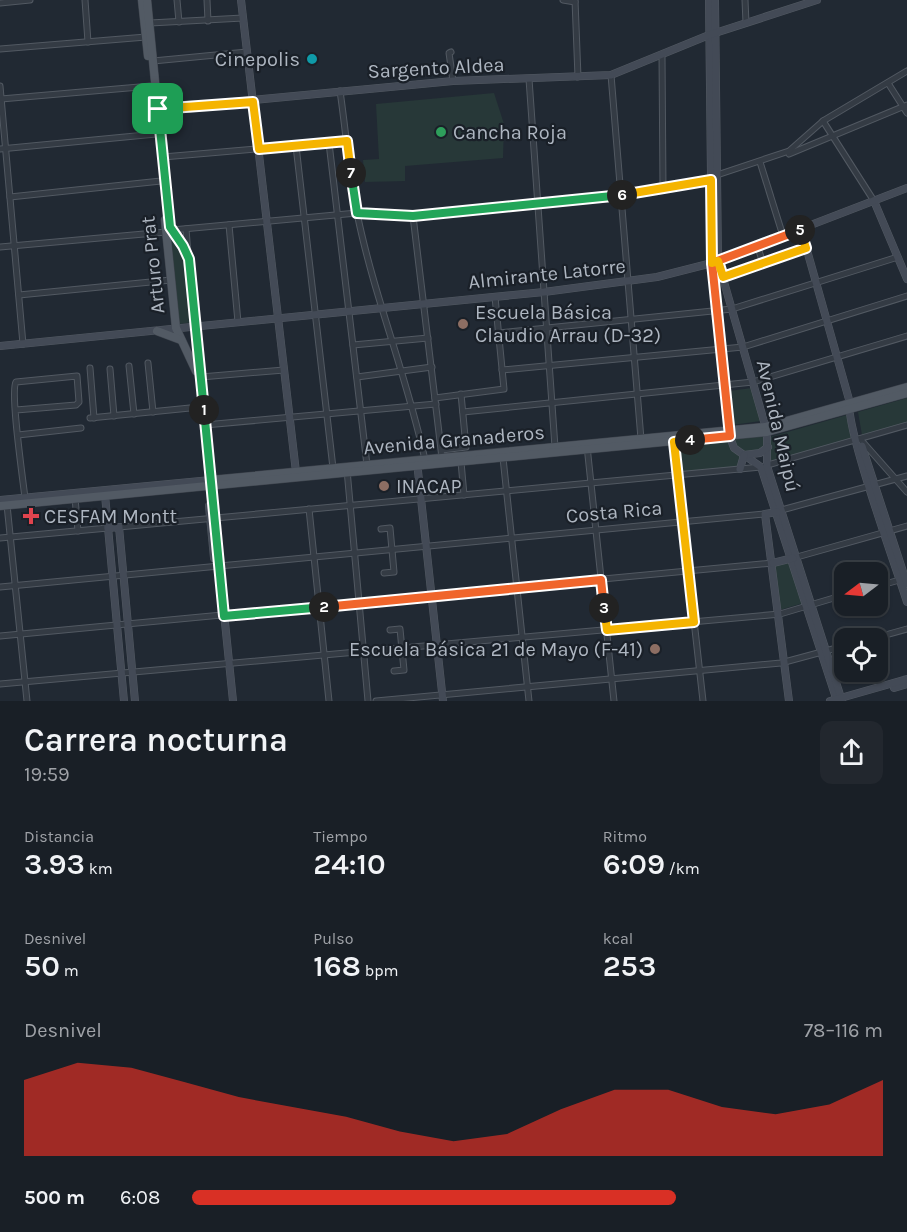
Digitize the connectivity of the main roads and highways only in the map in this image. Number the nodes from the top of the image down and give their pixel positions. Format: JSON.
{"nodes":[{"id":1,"x":142,"y":0,"type":"edge"},
{"id":2,"x":147,"y":0,"type":"edge"},
{"id":3,"x":169,"y":231,"type":"junction"},
{"id":4,"x":157,"y":331,"type":"road end"},
{"id":5,"x":182,"y":340,"type":"junction"},
{"id":6,"x":907,"y":387,"type":"edge"},
{"id":7,"x":907,"y":393,"type":"edge"},
{"id":8,"x":850,"y":407,"type":"junction"},
{"id":9,"x":730,"y":433,"type":"junction"},
{"id":10,"x":587,"y":447,"type":"junction"},
{"id":11,"x":420,"y":462,"type":"junction"},
{"id":12,"x":348,"y":470,"type":"junction"},
{"id":13,"x":209,"y":483,"type":"junction"},
{"id":14,"x":2,"y":503,"type":"edge"}],
"edges":[{"from":1,"to":3,"type":"main road","name":"Arturo Prat"},
{"from":2,"to":3,"type":"main road","name":"Arturo Prat"},
{"from":3,"to":5,"type":"main road","name":"Arturo Prat"},
{"from":3,"to":13,"type":"main road","name":"Arturo Prat"},
{"from":4,"to":5,"type":"main road"},
{"from":5,"to":13,"type":"main road","name":"Arturo Prat"},
{"from":6,"to":8,"type":"main road","name":"Avenida Granaderos"},
{"from":7,"to":8,"type":"main road","name":"Avenida Granaderos"},
{"from":8,"to":9,"type":"main road","name":"Avenida Granaderos"},
{"from":9,"to":10,"type":"main road","name":"Avenida Granaderos"},
{"from":9,"to":10,"type":"main road","name":"Avenida Granaderos"},
{"from":10,"to":11,"type":"main road","name":"Avenida Granaderos"},
{"from":10,"to":11,"type":"main road","name":"Avenida Granaderos"},
{"from":11,"to":12,"type":"main road","name":"Avenida Granaderos"},
{"from":11,"to":12,"type":"main road","name":"Avenida Granaderos"},
{"from":12,"to":13,"type":"main road","name":"Avenida Granaderos"},
{"from":12,"to":13,"type":"main road","name":"Avenida Granaderos"},
{"from":13,"to":14,"type":"main road","name":"Avenida Granaderos"}]}
